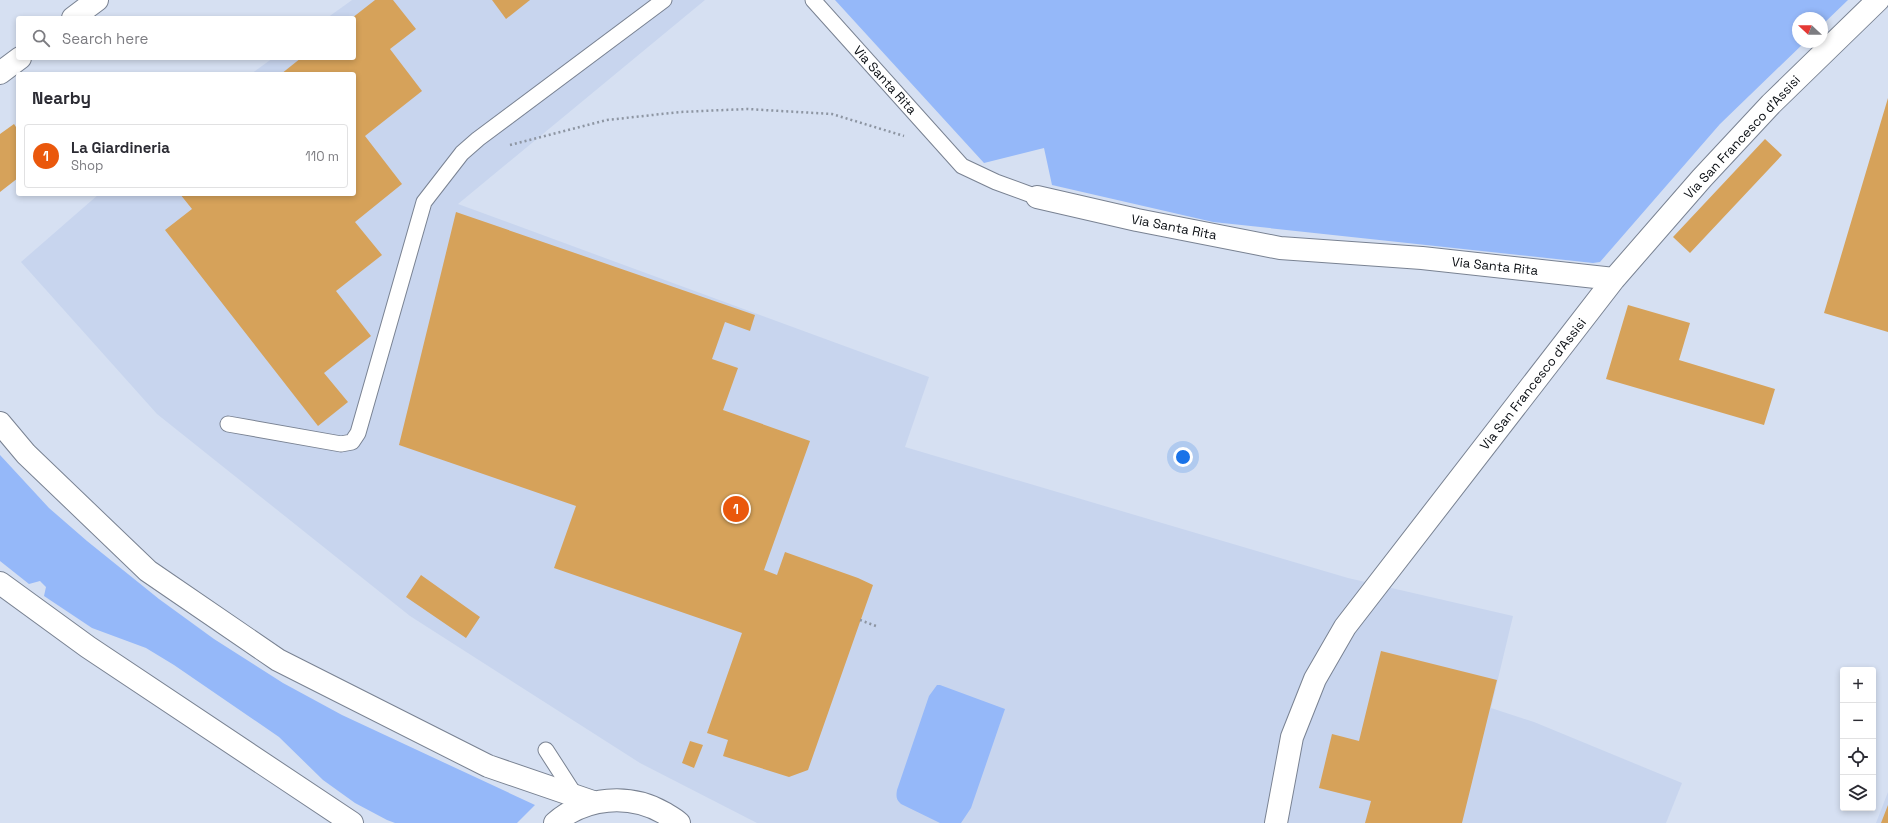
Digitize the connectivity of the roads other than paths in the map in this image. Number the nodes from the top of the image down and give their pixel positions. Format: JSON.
{"nodes":[{"id":1,"x":97,"y":0,"type":"edge"},
{"id":2,"x":664,"y":0,"type":"edge"},
{"id":3,"x":813,"y":0,"type":"edge"},
{"id":4,"x":1878,"y":0,"type":"edge"},
{"id":5,"x":76,"y":16,"type":"edge"},
{"id":6,"x":17,"y":60,"type":"edge"},
{"id":7,"x":0,"y":73,"type":"edge"},
{"id":8,"x":1037,"y":197,"type":"joint"},
{"id":9,"x":1614,"y":279,"type":"junction"},
{"id":10,"x":0,"y":424,"type":"edge"},
{"id":11,"x":228,"y":424,"type":"dead end"},
{"id":12,"x":0,"y":584,"type":"edge"},
{"id":13,"x":546,"y":750,"type":"dead end"},
{"id":14,"x":584,"y":799,"type":"junction"},
{"id":15,"x":352,"y":823,"type":"edge"},
{"id":16,"x":555,"y":823,"type":"edge"},
{"id":17,"x":679,"y":823,"type":"edge"},
{"id":18,"x":1276,"y":823,"type":"edge"}],
"edges":[{"from":1,"to":5,"type":"main road"},
{"from":2,"to":11,"type":"lane"},
{"from":3,"to":8,"type":"lane","name":"Via Santa Rita"},
{"from":4,"to":9,"type":"main road","name":"Via San Francesco d'Assisi"},
{"from":6,"to":7,"type":"main road"},
{"from":8,"to":9,"type":"main road","name":"Via Santa Rita"},
{"from":9,"to":18,"type":"main road","name":"Via San Francesco d'Assisi"},
{"from":10,"to":14,"type":"main road"},
{"from":12,"to":15,"type":"main road"},
{"from":13,"to":14,"type":"lane"},
{"from":14,"to":16,"type":"main road"},
{"from":14,"to":17,"type":"main road"}]}
